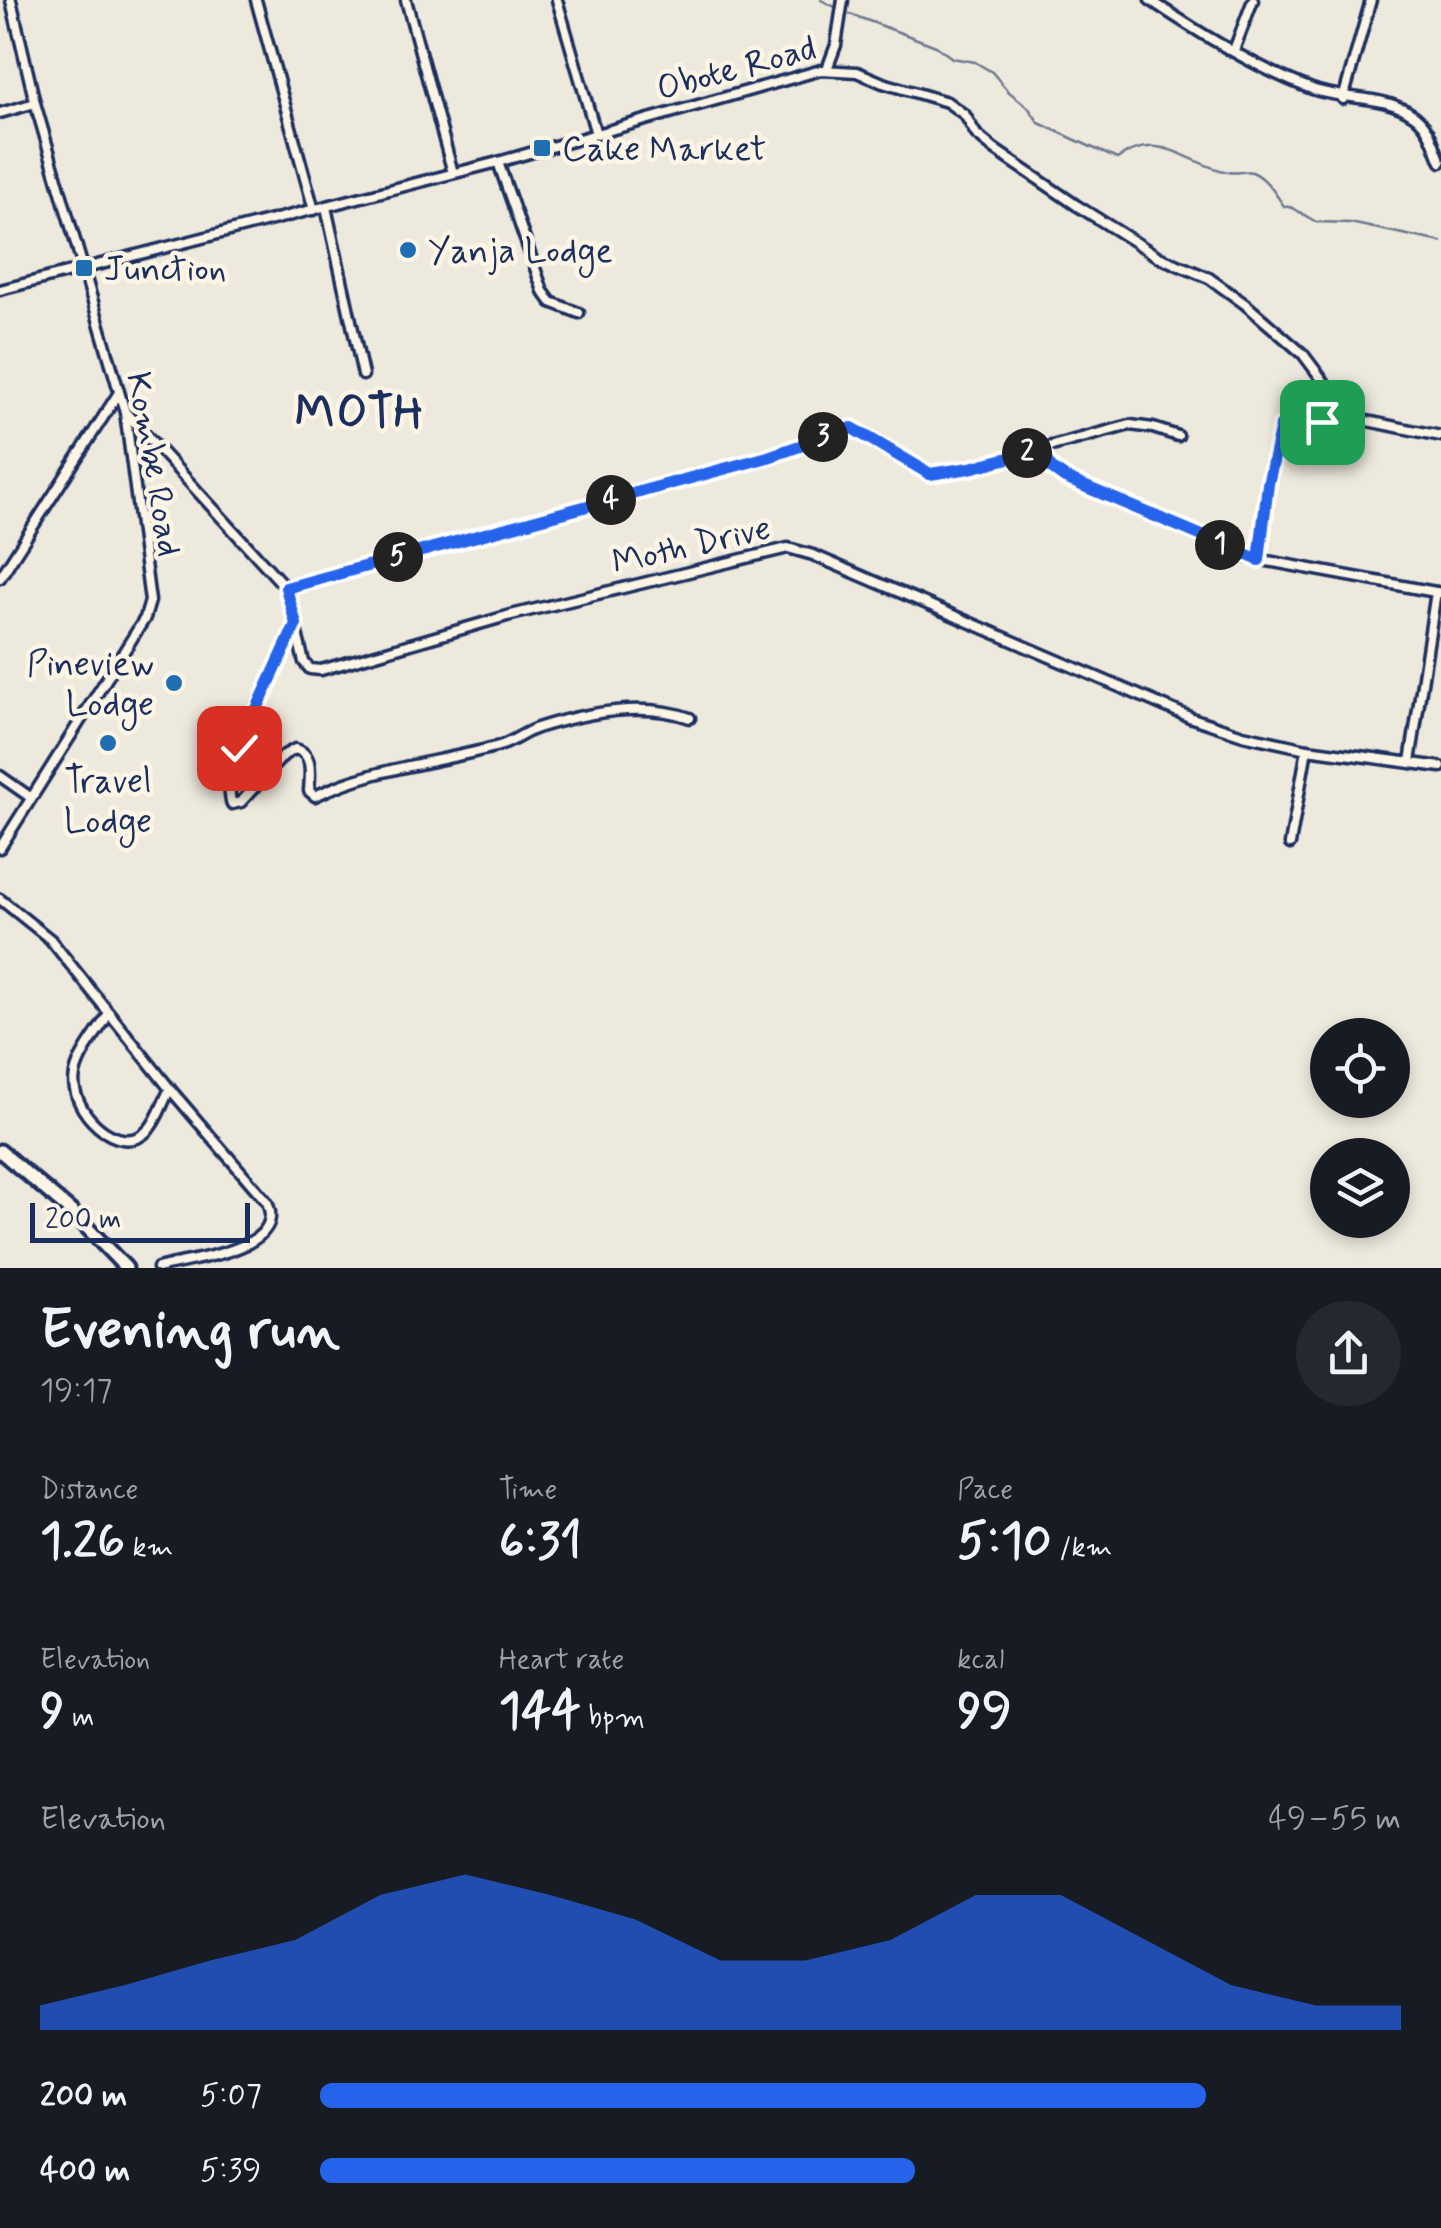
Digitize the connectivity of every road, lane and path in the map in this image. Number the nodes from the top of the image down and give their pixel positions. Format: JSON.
{"nodes":[{"id":1,"x":10,"y":0,"type":"edge"},
{"id":2,"x":256,"y":0,"type":"edge"},
{"id":3,"x":406,"y":0,"type":"edge"},
{"id":4,"x":557,"y":0,"type":"edge"},
{"id":5,"x":843,"y":0,"type":"edge"},
{"id":6,"x":1150,"y":0,"type":"edge"},
{"id":7,"x":1253,"y":0,"type":"edge"},
{"id":8,"x":1371,"y":0,"type":"edge"},
{"id":9,"x":1234,"y":50,"type":"junction"},
{"id":10,"x":827,"y":69,"type":"junction"},
{"id":11,"x":1343,"y":98,"type":"junction"},
{"id":12,"x":35,"y":103,"type":"junction"},
{"id":13,"x":0,"y":112,"type":"edge"},
{"id":14,"x":596,"y":134,"type":"junction"},
{"id":15,"x":498,"y":162,"type":"junction"},
{"id":16,"x":1441,"y":162,"type":"edge"},
{"id":17,"x":453,"y":173,"type":"junction"},
{"id":18,"x":326,"y":207,"type":"junction"},
{"id":19,"x":314,"y":210,"type":"junction"},
{"id":20,"x":84,"y":268,"type":"junction"},
{"id":21,"x":0,"y":290,"type":"edge"},
{"id":22,"x":579,"y":313,"type":"dead end"},
{"id":23,"x":363,"y":375,"type":"dead end"},
{"id":24,"x":118,"y":394,"type":"junction"},
{"id":25,"x":1335,"y":408,"type":"junction"},
{"id":26,"x":125,"y":412,"type":"junction"},
{"id":27,"x":1178,"y":436,"type":"dead end"},
{"id":28,"x":1441,"y":436,"type":"edge"},
{"id":29,"x":1040,"y":450,"type":"junction"},
{"id":30,"x":1259,"y":560,"type":"junction"},
{"id":31,"x":0,"y":578,"type":"edge"},
{"id":32,"x":286,"y":588,"type":"junction"},
{"id":33,"x":1438,"y":592,"type":"edge"},
{"id":34,"x":296,"y":624,"type":"junction"},
{"id":35,"x":690,"y":718,"type":"dead end"},
{"id":36,"x":1308,"y":750,"type":"junction"},
{"id":37,"x":1410,"y":762,"type":"junction"},
{"id":38,"x":1441,"y":766,"type":"edge"},
{"id":39,"x":0,"y":776,"type":"edge"},
{"id":40,"x":30,"y":797,"type":"junction"},
{"id":41,"x":1290,"y":844,"type":"dead end"},
{"id":42,"x":0,"y":848,"type":"edge"},
{"id":43,"x":0,"y":899,"type":"edge"},
{"id":44,"x":109,"y":1013,"type":"junction"},
{"id":45,"x":170,"y":1089,"type":"junction"},
{"id":46,"x":0,"y":1151,"type":"edge"},
{"id":47,"x":126,"y":1268,"type":"edge"},
{"id":48,"x":158,"y":1268,"type":"edge"}],
"edges":[{"from":1,"to":12,"type":"street","name":"Kombe Road"},
{"from":2,"to":19,"type":"street"},
{"from":3,"to":17,"type":"street"},
{"from":4,"to":14,"type":"street"},
{"from":5,"to":10,"type":"street"},
{"from":6,"to":9,"type":"street"},
{"from":7,"to":9,"type":"street"},
{"from":8,"to":11,"type":"street"},
{"from":9,"to":11,"type":"street"},
{"from":10,"to":14,"type":"street","name":"Obote Road"},
{"from":10,"to":25,"type":"street","name":"Obote Road"},
{"from":11,"to":16,"type":"street"},
{"from":12,"to":13,"type":"street"},
{"from":12,"to":20,"type":"street","name":"Kombe Road"},
{"from":14,"to":15,"type":"street","name":"Obote Road"},
{"from":15,"to":17,"type":"street","name":"Obote Road"},
{"from":15,"to":22,"type":"street"},
{"from":17,"to":18,"type":"street","name":"Obote Road"},
{"from":18,"to":19,"type":"street","name":"Obote Road"},
{"from":18,"to":23,"type":"street"},
{"from":19,"to":20,"type":"street","name":"Obote Road"},
{"from":20,"to":21,"type":"street","name":"Obote Road"},
{"from":20,"to":24,"type":"street","name":"Kombe Road"},
{"from":24,"to":26,"type":"street","name":"Kombe Road"},
{"from":24,"to":31,"type":"street"},
{"from":25,"to":28,"type":"street"},
{"from":25,"to":30,"type":"street"},
{"from":26,"to":32,"type":"street","name":"Moth Drive"},
{"from":26,"to":40,"type":"street","name":"Kombe Road"},
{"from":27,"to":29,"type":"street"},
{"from":29,"to":30,"type":"street"},
{"from":29,"to":32,"type":"street"},
{"from":30,"to":33,"type":"street"},
{"from":32,"to":34,"type":"street","name":"Moth Drive"},
{"from":33,"to":37,"type":"street"},
{"from":34,"to":35,"type":"street"},
{"from":34,"to":36,"type":"street","name":"Moth Drive"},
{"from":36,"to":37,"type":"street","name":"Moth Drive"},
{"from":36,"to":41,"type":"street"},
{"from":37,"to":38,"type":"street","name":"Moth Drive"},
{"from":39,"to":40,"type":"street"},
{"from":40,"to":42,"type":"street","name":"Kombe Road"},
{"from":43,"to":44,"type":"street"},
{"from":44,"to":45,"type":"street"},
{"from":44,"to":45,"type":"street"},
{"from":45,"to":48,"type":"street"},
{"from":46,"to":47,"type":"highway"}]}
